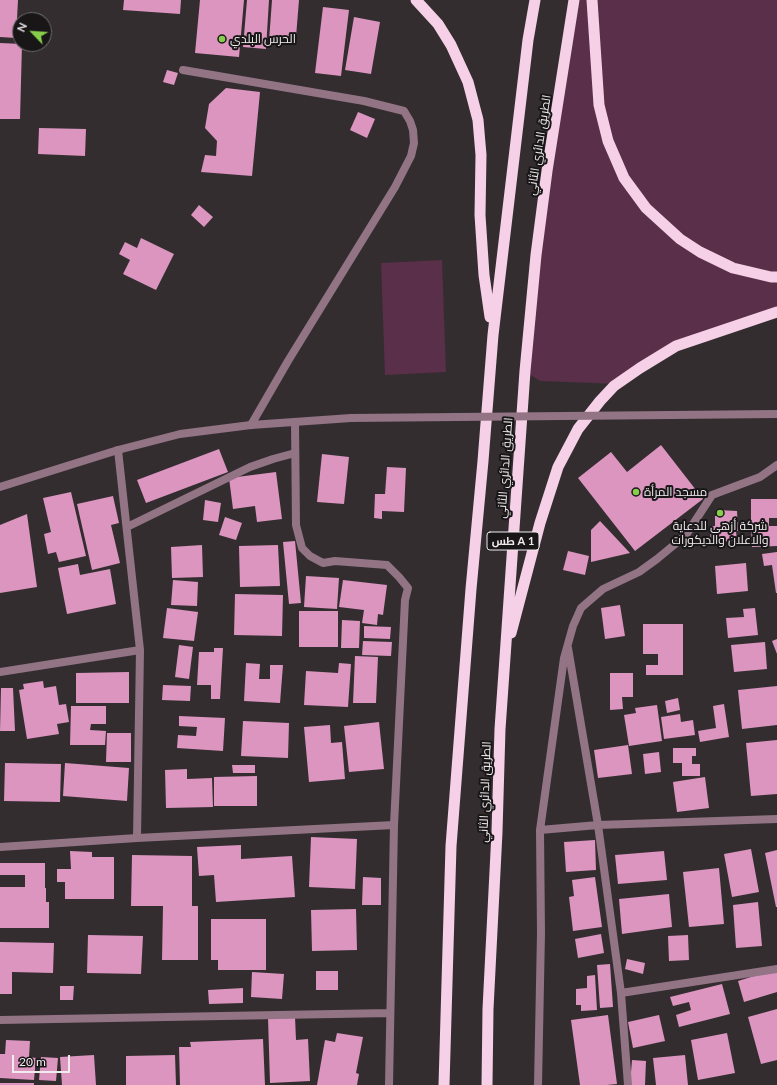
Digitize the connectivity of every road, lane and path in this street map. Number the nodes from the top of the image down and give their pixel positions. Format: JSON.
{"nodes":[{"id":1,"x":416,"y":0,"type":"edge"},
{"id":2,"x":531,"y":0,"type":"edge"},
{"id":3,"x":535,"y":0,"type":"edge"},
{"id":4,"x":574,"y":0,"type":"edge"},
{"id":5,"x":592,"y":0,"type":"edge"},
{"id":6,"x":528,"y":40,"type":"junction"},
{"id":7,"x":183,"y":70,"type":"dead end"},
{"id":8,"x":777,"y":277,"type":"edge"},
{"id":9,"x":777,"y":312,"type":"edge"},
{"id":10,"x":493,"y":335,"type":"junction"},
{"id":11,"x":777,"y":414,"type":"edge"},
{"id":12,"x":295,"y":422,"type":"junction"},
{"id":13,"x":251,"y":425,"type":"junction"},
{"id":14,"x":118,"y":450,"type":"junction"},
{"id":15,"x":295,"y":453,"type":"junction"},
{"id":16,"x":777,"y":466,"type":"edge"},
{"id":17,"x":0,"y":487,"type":"edge"},
{"id":18,"x":127,"y":527,"type":"junction"},
{"id":19,"x":568,"y":646,"type":"junction"},
{"id":20,"x":140,"y":650,"type":"junction"},
{"id":21,"x":504,"y":659,"type":"junction"},
{"id":22,"x":0,"y":672,"type":"edge"},
{"id":23,"x":777,"y":819,"type":"edge"},
{"id":24,"x":394,"y":824,"type":"junction"},
{"id":25,"x":598,"y":825,"type":"junction"},
{"id":26,"x":540,"y":830,"type":"junction"},
{"id":27,"x":137,"y":838,"type":"junction"},
{"id":28,"x":0,"y":847,"type":"edge"},
{"id":29,"x":777,"y":969,"type":"edge"},
{"id":30,"x":621,"y":993,"type":"junction"},
{"id":31,"x":390,"y":1013,"type":"junction"},
{"id":32,"x":0,"y":1020,"type":"edge"},
{"id":33,"x":389,"y":1085,"type":"edge"},
{"id":34,"x":444,"y":1085,"type":"edge"},
{"id":35,"x":487,"y":1085,"type":"edge"},
{"id":36,"x":538,"y":1085,"type":"edge"},
{"id":37,"x":628,"y":1085,"type":"edge"}],
"edges":[{"from":1,"to":10,"type":"highway"},
{"from":2,"to":6,"type":"highway"},
{"from":3,"to":6,"type":"highway","name":"الطريق الدائري الثاني","number":"طس A 1"},
{"from":4,"to":21,"type":"highway","name":"الطريق الدائري الثاني","number":"طس A 1"},
{"from":5,"to":8,"type":"highway"},
{"from":6,"to":10,"type":"highway","name":"الطريق الدائري الثاني","number":"طس A 1"},
{"from":7,"to":13,"type":"street"},
{"from":9,"to":21,"type":"highway"},
{"from":10,"to":34,"type":"highway","name":"الطريق الدائري الثاني","number":"طس A 1"},
{"from":11,"to":12,"type":"street","bridge":true},
{"from":12,"to":13,"type":"street"},
{"from":12,"to":15,"type":"street"},
{"from":13,"to":14,"type":"street"},
{"from":14,"to":17,"type":"street"},
{"from":14,"to":18,"type":"street"},
{"from":15,"to":18,"type":"street"},
{"from":15,"to":24,"type":"street"},
{"from":16,"to":19,"type":"street"},
{"from":18,"to":20,"type":"street"},
{"from":19,"to":25,"type":"street"},
{"from":19,"to":26,"type":"street"},
{"from":20,"to":22,"type":"street"},
{"from":20,"to":27,"type":"street"},
{"from":21,"to":35,"type":"highway","name":"الطريق الدائري الثاني","number":"طس A 1"},
{"from":23,"to":25,"type":"street"},
{"from":24,"to":27,"type":"street"},
{"from":24,"to":31,"type":"street"},
{"from":25,"to":26,"type":"street"},
{"from":25,"to":30,"type":"street"},
{"from":26,"to":36,"type":"street"},
{"from":27,"to":28,"type":"street"},
{"from":29,"to":30,"type":"street"},
{"from":30,"to":37,"type":"street"},
{"from":31,"to":32,"type":"street"},
{"from":31,"to":33,"type":"street"}]}
